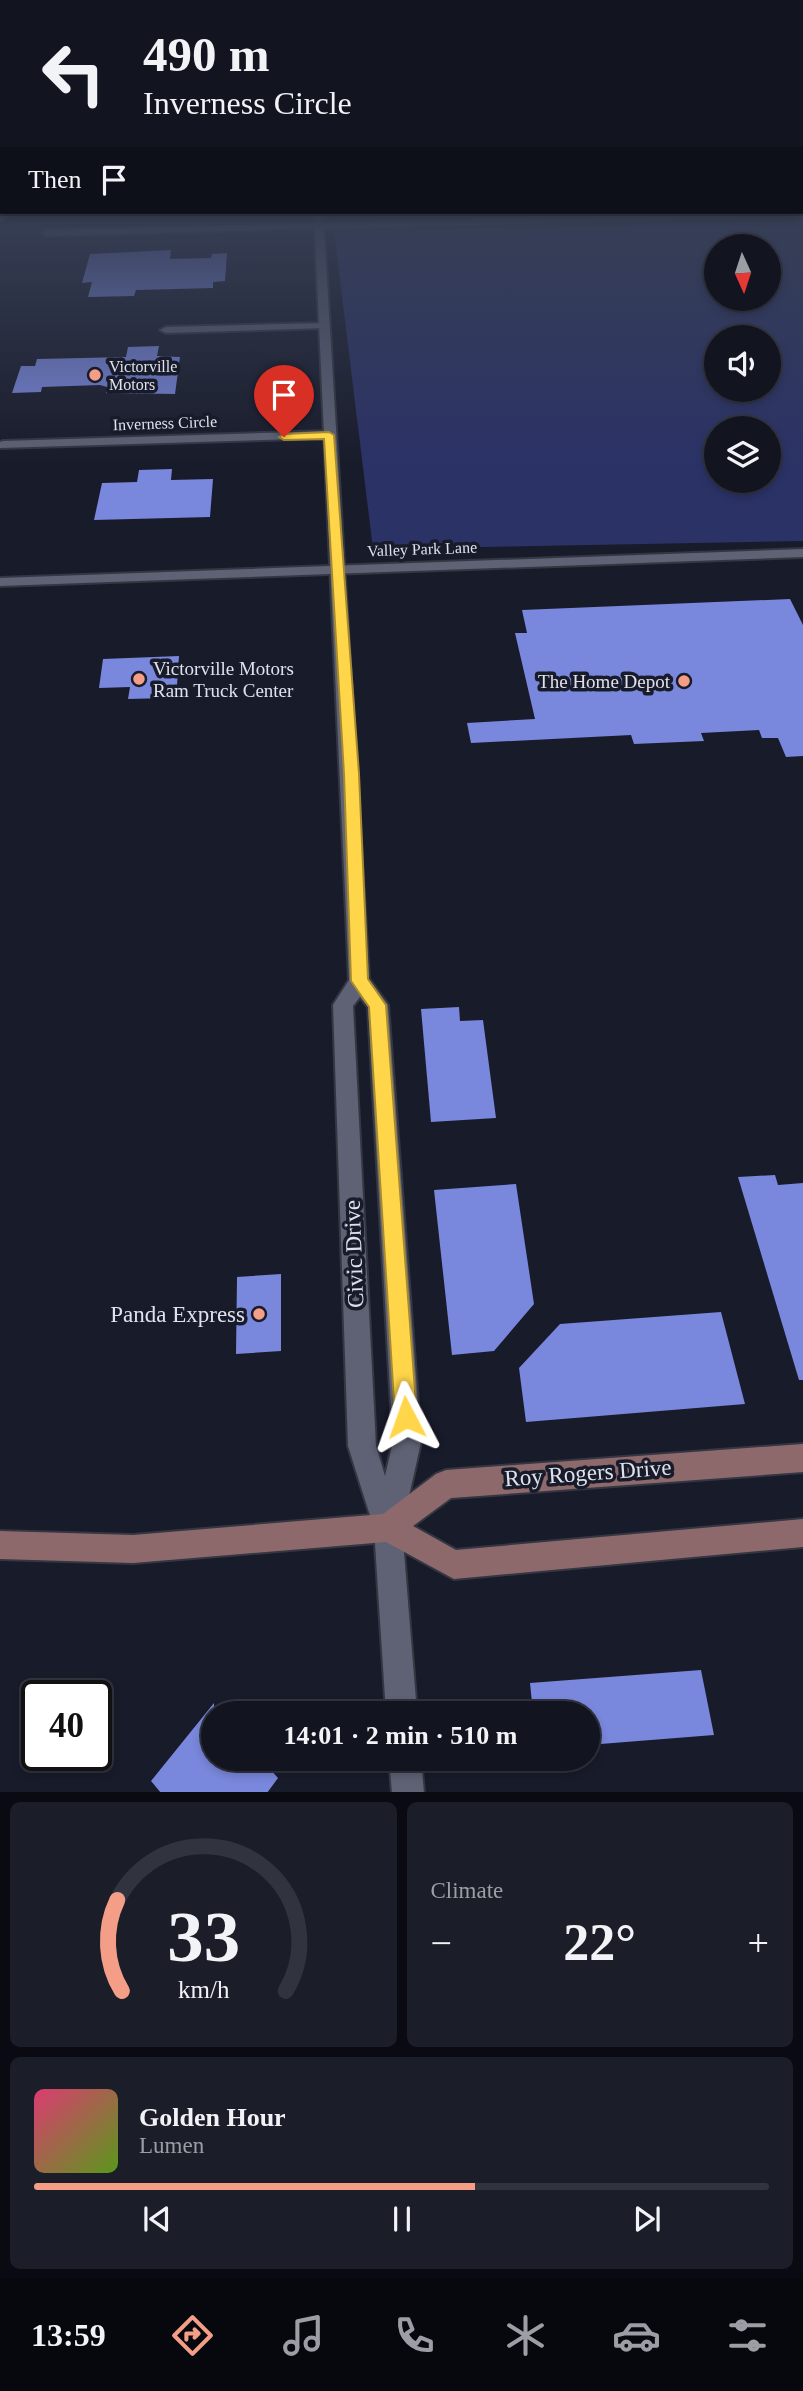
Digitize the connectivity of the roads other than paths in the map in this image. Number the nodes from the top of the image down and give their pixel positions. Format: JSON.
{"nodes":[{"id":1,"x":322,"y":299,"type":"edge"},
{"id":2,"x":323,"y":326,"type":"junction"},
{"id":3,"x":166,"y":330,"type":"dead end"},
{"id":4,"x":329,"y":435,"type":"junction"},
{"id":5,"x":2,"y":445,"type":"dead end"},
{"id":6,"x":803,"y":553,"type":"edge"},
{"id":7,"x":339,"y":570,"type":"junction"},
{"id":8,"x":0,"y":582,"type":"edge"},
{"id":9,"x":359,"y":981,"type":"junction"},
{"id":10,"x":803,"y":1458,"type":"edge"},
{"id":11,"x":388,"y":1528,"type":"junction"},
{"id":12,"x":803,"y":1533,"type":"edge"},
{"id":13,"x":0,"y":1545,"type":"edge"},
{"id":14,"x":401,"y":1701,"type":"edge"},
{"id":15,"x":406,"y":1771,"type":"edge"},
{"id":16,"x":408,"y":1792,"type":"edge"}],
"edges":[{"from":1,"to":2,"type":"street","name":"Civic Drive"},
{"from":2,"to":3,"type":"street"},
{"from":2,"to":4,"type":"street","name":"Civic Drive"},
{"from":4,"to":5,"type":"street","name":"Inverness Circle"},
{"from":4,"to":7,"type":"street","name":"Civic Drive"},
{"from":6,"to":7,"type":"street","name":"Valley Park Lane"},
{"from":7,"to":8,"type":"street","name":"Valley Park Lane"},
{"from":7,"to":9,"type":"street","name":"Civic Drive"},
{"from":9,"to":11,"type":"street","name":"Civic Drive"},
{"from":9,"to":11,"type":"street","name":"Civic Drive"},
{"from":10,"to":11,"type":"main road","name":"Roy Rogers Drive"},
{"from":11,"to":12,"type":"main road"},
{"from":11,"to":13,"type":"main road"},
{"from":11,"to":14,"type":"street","name":"Civic Drive"},
{"from":15,"to":16,"type":"street"}]}
